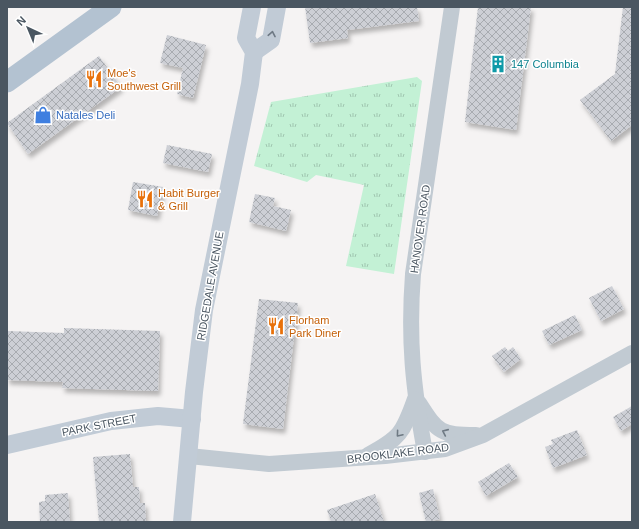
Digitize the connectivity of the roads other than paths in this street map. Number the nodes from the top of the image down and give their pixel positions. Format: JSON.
{"nodes":[{"id":1,"x":111,"y":7,"type":"edge"},
{"id":2,"x":252,"y":7,"type":"edge"},
{"id":3,"x":277,"y":7,"type":"edge"},
{"id":4,"x":452,"y":7,"type":"edge"},
{"id":5,"x":254,"y":52,"type":"junction"},
{"id":6,"x":7,"y":82,"type":"edge"},
{"id":7,"x":632,"y":353,"type":"edge"},
{"id":8,"x":415,"y":398,"type":"junction"},
{"id":9,"x":192,"y":420,"type":"junction"},
{"id":10,"x":483,"y":435,"type":"junction"},
{"id":11,"x":7,"y":445,"type":"edge"},
{"id":12,"x":425,"y":452,"type":"junction"},
{"id":13,"x":189,"y":456,"type":"junction"},
{"id":14,"x":364,"y":458,"type":"junction"},
{"id":15,"x":182,"y":522,"type":"edge"}],
"edges":[{"from":1,"to":6,"type":"main road"},
{"from":2,"to":5,"type":"main road","name":"RIDGEDALE AVENUE"},
{"from":5,"to":3,"type":"main road","one_way":true},
{"from":4,"to":8,"type":"street","name":"HANOVER ROAD"},
{"from":5,"to":9,"type":"main road","name":"RIDGEDALE AVENUE"},
{"from":7,"to":10,"type":"street","name":"BROOKLAKE ROAD"},
{"from":10,"to":8,"type":"street","one_way":true},
{"from":8,"to":12,"type":"street","name":"HANOVER ROAD"},
{"from":8,"to":14,"type":"street","one_way":true},
{"from":9,"to":11,"type":"main road","name":"PARK STREET"},
{"from":9,"to":13,"type":"main road","name":"RIDGEDALE AVENUE"},
{"from":10,"to":12,"type":"street","name":"BROOKLAKE ROAD"},
{"from":12,"to":14,"type":"street","name":"BROOKLAKE ROAD"},
{"from":13,"to":14,"type":"street","name":"BROOKLAKE ROAD"},
{"from":13,"to":15,"type":"main road","name":"RIDGEDALE AVENUE"}]}
